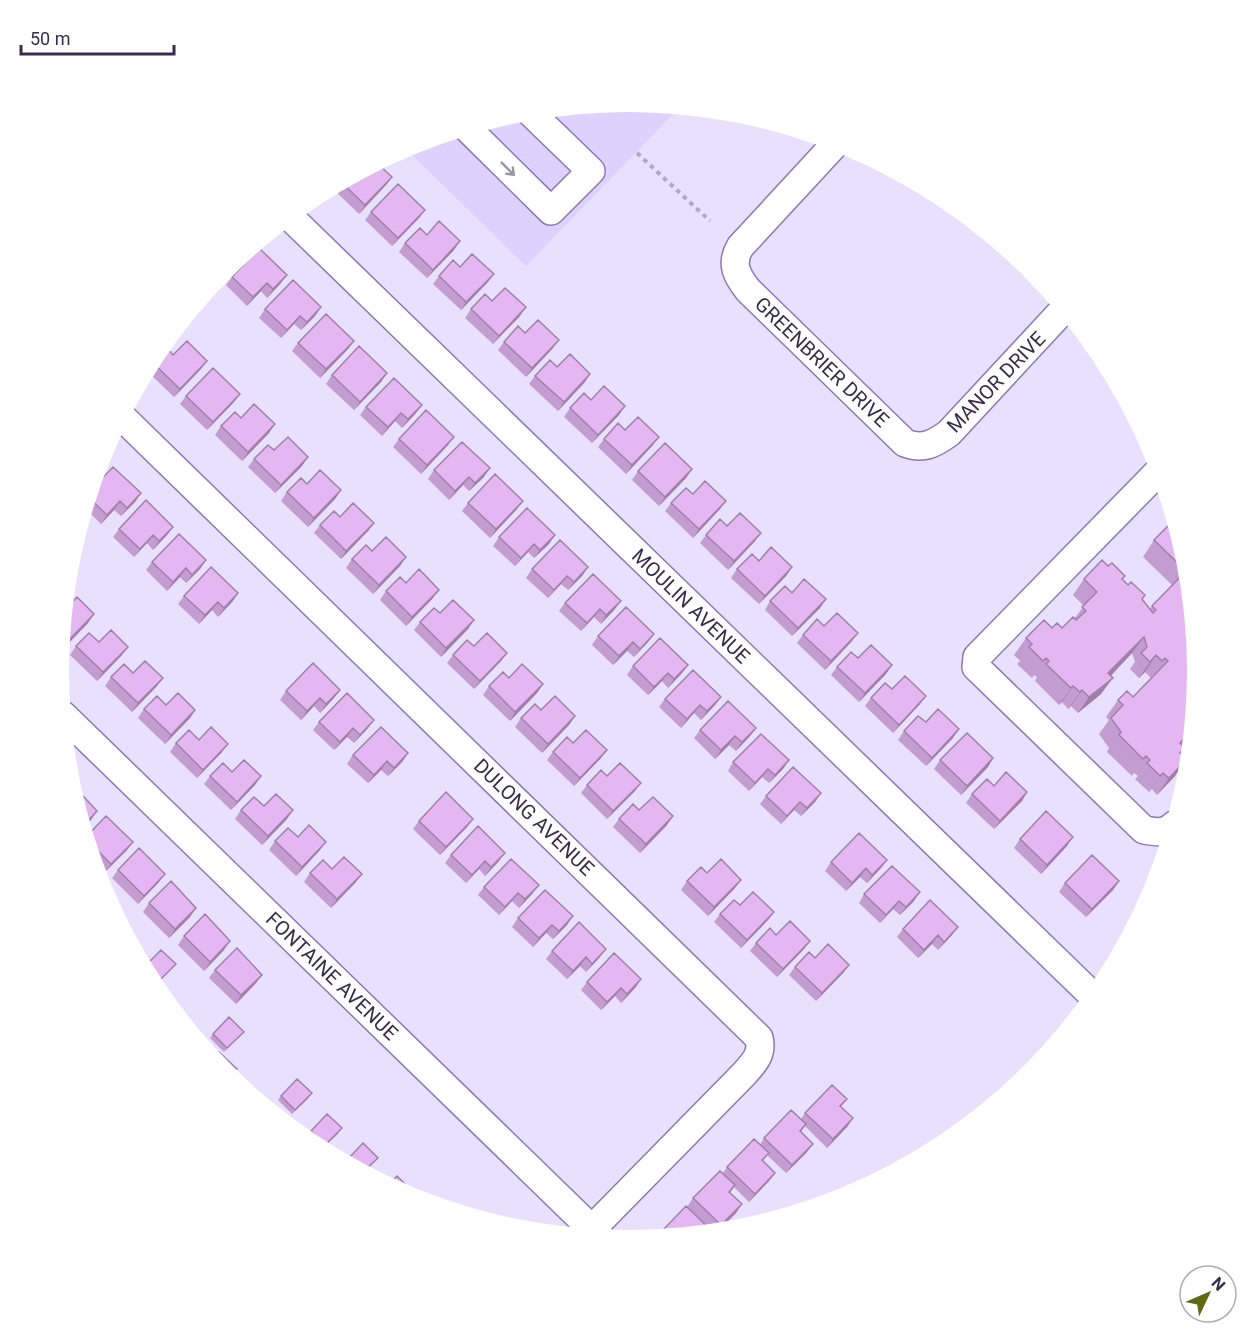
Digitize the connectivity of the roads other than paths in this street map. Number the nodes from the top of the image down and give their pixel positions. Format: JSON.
{"nodes":[{"id":1,"x":538,"y":120,"type":"edge"},
{"id":2,"x":473,"y":134,"type":"edge"},
{"id":3,"x":829,"y":150,"type":"edge"},
{"id":4,"x":296,"y":222,"type":"edge"},
{"id":5,"x":1058,"y":315,"type":"edge"},
{"id":6,"x":128,"y":422,"type":"edge"},
{"id":7,"x":923,"y":447,"type":"joint"},
{"id":8,"x":1152,"y":479,"type":"edge"},
{"id":9,"x":72,"y":724,"type":"edge"},
{"id":10,"x":1163,"y":831,"type":"edge"},
{"id":11,"x":1087,"y":990,"type":"edge"},
{"id":12,"x":586,"y":1228,"type":"edge"},
{"id":13,"x":597,"y":1229,"type":"edge"}],
"edges":[{"from":2,"to":1,"type":"street","one_way":true},
{"from":3,"to":7,"type":"street","name":"GREENBRIER DRIVE"},
{"from":4,"to":11,"type":"street","name":"MOULIN AVENUE"},
{"from":5,"to":7,"type":"street","name":"MANOR DRIVE"},
{"from":6,"to":13,"type":"street","name":"DULONG AVENUE"},
{"from":8,"to":10,"type":"street"},
{"from":9,"to":12,"type":"street","name":"FONTAINE AVENUE"}]}
